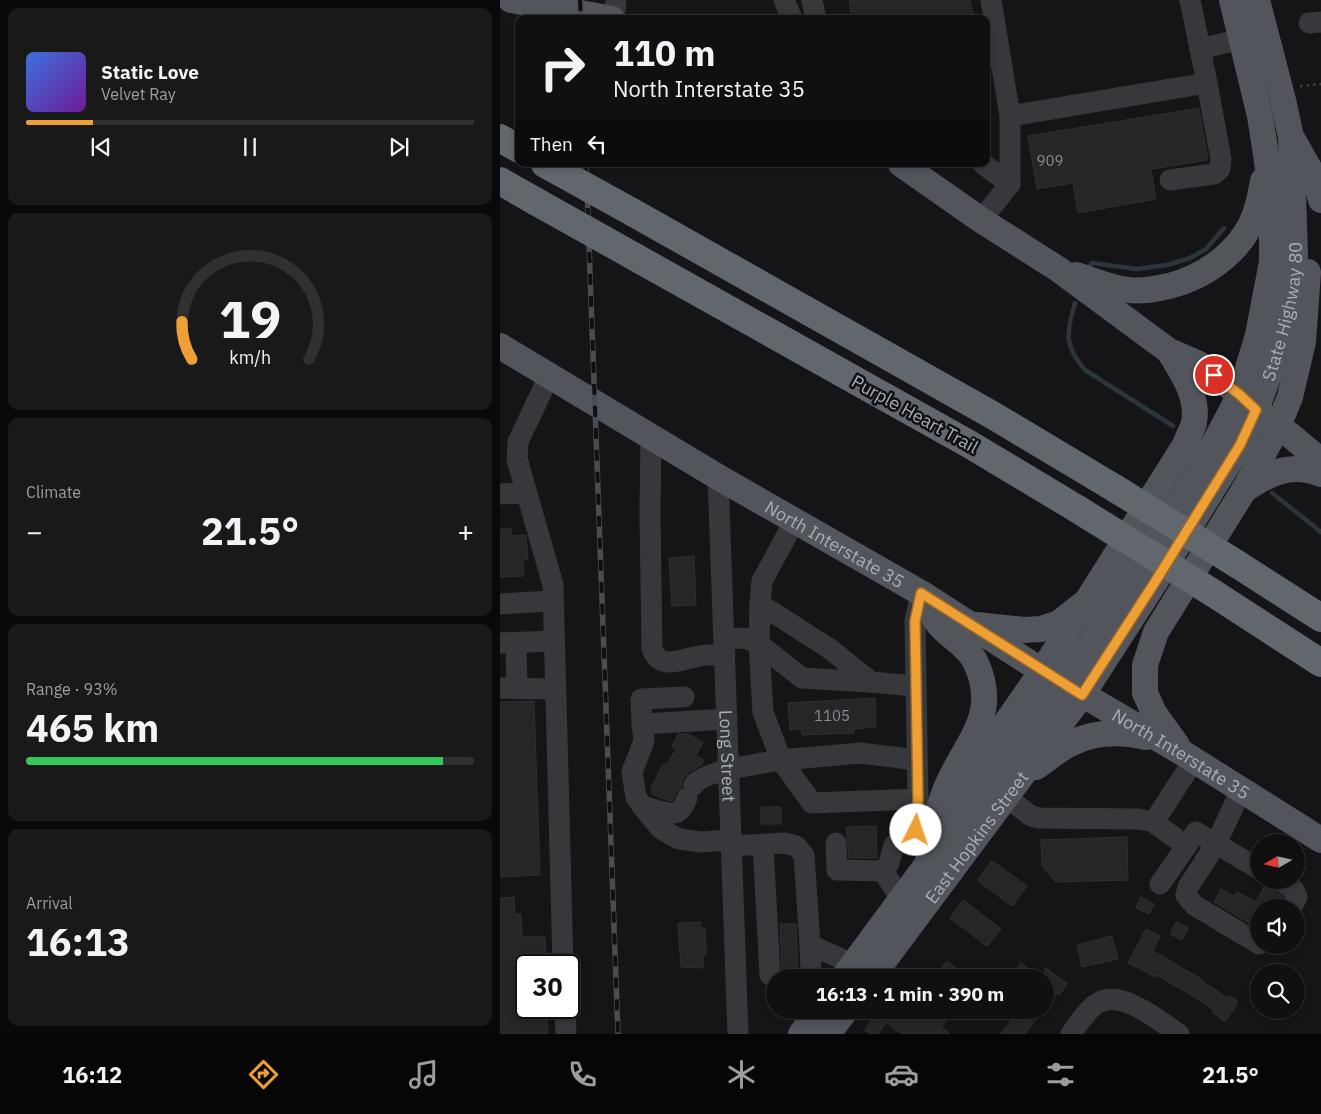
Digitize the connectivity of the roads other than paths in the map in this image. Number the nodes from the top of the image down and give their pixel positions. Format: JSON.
{"nodes":[{"id":1,"x":511,"y":0,"type":"edge"},
{"id":2,"x":616,"y":0,"type":"edge"},
{"id":3,"x":784,"y":0,"type":"edge"},
{"id":4,"x":812,"y":0,"type":"edge"},
{"id":5,"x":991,"y":0,"type":"edge"},
{"id":6,"x":1190,"y":0,"type":"edge"},
{"id":7,"x":1232,"y":0,"type":"edge"},
{"id":8,"x":1241,"y":0,"type":"edge"},
{"id":9,"x":1256,"y":0,"type":"edge"},
{"id":10,"x":592,"y":15,"type":"edge"},
{"id":11,"x":614,"y":15,"type":"edge"},
{"id":12,"x":790,"y":15,"type":"edge"},
{"id":13,"x":815,"y":15,"type":"edge"},
{"id":14,"x":1241,"y":40,"type":"junction"},
{"id":15,"x":1200,"y":49,"type":"junction"},
{"id":16,"x":1207,"y":83,"type":"junction"},
{"id":17,"x":1010,"y":116,"type":"junction"},
{"id":18,"x":500,"y":138,"type":"edge"},
{"id":19,"x":515,"y":147,"type":"edge"},
{"id":20,"x":1267,"y":161,"type":"junction"},
{"id":21,"x":551,"y":167,"type":"edge"},
{"id":22,"x":905,"y":167,"type":"edge"},
{"id":23,"x":987,"y":167,"type":"edge"},
{"id":24,"x":1170,"y":180,"type":"dead end"},
{"id":25,"x":500,"y":181,"type":"edge"},
{"id":26,"x":1010,"y":184,"type":"junction"},
{"id":27,"x":1312,"y":185,"type":"edge"},
{"id":28,"x":981,"y":220,"type":"junction"},
{"id":29,"x":1058,"y":270,"type":"junction"},
{"id":30,"x":500,"y":346,"type":"edge"},
{"id":31,"x":1169,"y":351,"type":"junction"},
{"id":32,"x":549,"y":376,"type":"junction"},
{"id":33,"x":1248,"y":402,"type":"junction"},
{"id":34,"x":1278,"y":426,"type":"junction"},
{"id":35,"x":651,"y":436,"type":"junction"},
{"id":36,"x":508,"y":459,"type":"edge"},
{"id":37,"x":1321,"y":461,"type":"edge"},
{"id":38,"x":1321,"y":474,"type":"edge"},
{"id":39,"x":718,"y":477,"type":"junction"},
{"id":40,"x":1244,"y":490,"type":"junction"},
{"id":41,"x":526,"y":493,"type":"junction"},
{"id":42,"x":500,"y":494,"type":"edge"},
{"id":43,"x":795,"y":520,"type":"junction"},
{"id":44,"x":921,"y":593,"type":"junction"},
{"id":45,"x":552,"y":601,"type":"junction"},
{"id":46,"x":1087,"y":601,"type":"junction"},
{"id":47,"x":500,"y":604,"type":"edge"},
{"id":48,"x":760,"y":604,"type":"junction"},
{"id":49,"x":1321,"y":618,"type":"edge"},
{"id":50,"x":970,"y":624,"type":"junction"},
{"id":51,"x":554,"y":641,"type":"junction"},
{"id":52,"x":508,"y":643,"type":"edge"},
{"id":53,"x":759,"y":644,"type":"junction"},
{"id":54,"x":724,"y":647,"type":"junction"},
{"id":55,"x":1317,"y":661,"type":"edge"},
{"id":56,"x":872,"y":682,"type":"junction"},
{"id":57,"x":1062,"y":683,"type":"junction"},
{"id":58,"x":916,"y":686,"type":"junction"},
{"id":59,"x":509,"y":688,"type":"edge"},
{"id":60,"x":555,"y":689,"type":"junction"},
{"id":61,"x":684,"y":697,"type":"dead end"},
{"id":62,"x":727,"y":719,"type":"junction"},
{"id":63,"x":642,"y":724,"type":"junction"},
{"id":64,"x":1179,"y":751,"type":"junction"},
{"id":65,"x":781,"y":760,"type":"junction"},
{"id":66,"x":917,"y":760,"type":"junction"},
{"id":67,"x":730,"y":769,"type":"junction"},
{"id":68,"x":1012,"y":787,"type":"junction"},
{"id":69,"x":1241,"y":790,"type":"junction"},
{"id":70,"x":918,"y":799,"type":"junction"},
{"id":71,"x":642,"y":806,"type":"junction"},
{"id":72,"x":1156,"y":822,"type":"junction"},
{"id":73,"x":955,"y":825,"type":"junction"},
{"id":74,"x":1307,"y":837,"type":"edge"},
{"id":75,"x":731,"y":843,"type":"junction"},
{"id":76,"x":836,"y":843,"type":"dead end"},
{"id":77,"x":1216,"y":844,"type":"junction"},
{"id":78,"x":763,"y":846,"type":"junction"},
{"id":79,"x":1186,"y":846,"type":"junction"},
{"id":80,"x":1250,"y":864,"type":"edge"},
{"id":81,"x":886,"y":867,"type":"junction"},
{"id":82,"x":923,"y":869,"type":"junction"},
{"id":83,"x":1160,"y":884,"type":"dead end"},
{"id":84,"x":901,"y":899,"type":"junction"},
{"id":85,"x":1250,"y":938,"type":"edge"},
{"id":86,"x":810,"y":945,"type":"junction"},
{"id":87,"x":563,"y":954,"type":"edge"},
{"id":88,"x":771,"y":969,"type":"edge"},
{"id":89,"x":811,"y":969,"type":"edge"},
{"id":90,"x":850,"y":969,"type":"edge"},
{"id":91,"x":861,"y":969,"type":"edge"},
{"id":92,"x":862,"y":969,"type":"edge"},
{"id":93,"x":862,"y":969,"type":"edge"},
{"id":94,"x":736,"y":976,"type":"junction"},
{"id":95,"x":766,"y":981,"type":"edge"},
{"id":96,"x":565,"y":1019,"type":"edge"},
{"id":97,"x":812,"y":1019,"type":"edge"},
{"id":98,"x":839,"y":1019,"type":"edge"},
{"id":99,"x":566,"y":1034,"type":"edge"},
{"id":100,"x":738,"y":1034,"type":"edge"},
{"id":101,"x":801,"y":1034,"type":"edge"},
{"id":102,"x":828,"y":1034,"type":"edge"},
{"id":103,"x":1071,"y":1034,"type":"edge"},
{"id":104,"x":1179,"y":1034,"type":"edge"}],
"edges":[{"from":1,"to":10,"type":"main road"},
{"from":2,"to":11,"type":"street"},
{"from":3,"to":12,"type":"street"},
{"from":4,"to":13,"type":"street"},
{"from":5,"to":17,"type":"street"},
{"from":6,"to":15,"type":"street"},
{"from":7,"to":14,"type":"main road","name":"State Highway 80"},
{"from":8,"to":27,"type":"main road"},
{"from":9,"to":27,"type":"main road"},
{"from":14,"to":15,"type":"street"},
{"from":14,"to":20,"type":"main road","name":"State Highway 80"},
{"from":15,"to":16,"type":"street"},
{"from":16,"to":17,"type":"street"},
{"from":16,"to":24,"type":"street"},
{"from":17,"to":26,"type":"street"},
{"from":18,"to":19,"type":"highway"},
{"from":20,"to":29,"type":"main road"},
{"from":20,"to":33,"type":"main road","name":"State Highway 80"},
{"from":21,"to":49,"type":"highway","name":"Purple Heart Trail","bridge":true},
{"from":22,"to":28,"type":"main road"},
{"from":23,"to":26,"type":"street"},
{"from":25,"to":55,"type":"highway","name":"Purple Heart Trail","bridge":true},
{"from":26,"to":28,"type":"street"},
{"from":27,"to":33,"type":"main road","name":"State Highway 80"},
{"from":27,"to":34,"type":"main road"},
{"from":28,"to":29,"type":"main road"},
{"from":29,"to":31,"type":"main road"},
{"from":30,"to":32,"type":"main road","name":"North Interstate 35"},
{"from":31,"to":33,"type":"main road"},
{"from":31,"to":46,"type":"main road"},
{"from":32,"to":35,"type":"main road","name":"North Interstate 35"},
{"from":32,"to":36,"type":"street"},
{"from":33,"to":34,"type":"main road"},
{"from":33,"to":57,"type":"main road","name":"State Highway 80"},
{"from":34,"to":37,"type":"main road"},
{"from":34,"to":40,"type":"main road"},
{"from":35,"to":39,"type":"main road","name":"North Interstate 35"},
{"from":35,"to":54,"type":"street"},
{"from":36,"to":41,"type":"street"},
{"from":38,"to":40,"type":"main road"},
{"from":39,"to":43,"type":"main road","name":"North Interstate 35"},
{"from":39,"to":54,"type":"street","name":"Long Street"},
{"from":40,"to":64,"type":"main road"},
{"from":41,"to":42,"type":"street"},
{"from":41,"to":45,"type":"street"},
{"from":43,"to":44,"type":"main road","name":"North Interstate 35"},
{"from":43,"to":48,"type":"street"},
{"from":44,"to":50,"type":"main road","name":"North Interstate 35"},
{"from":44,"to":58,"type":"street"},
{"from":44,"to":82,"type":"main road"},
{"from":45,"to":47,"type":"street"},
{"from":45,"to":51,"type":"street"},
{"from":46,"to":50,"type":"main road"},
{"from":46,"to":57,"type":"main road"},
{"from":48,"to":53,"type":"street"},
{"from":48,"to":56,"type":"street"},
{"from":50,"to":57,"type":"main road","name":"North Interstate 35"},
{"from":51,"to":52,"type":"street"},
{"from":51,"to":60,"type":"street"},
{"from":52,"to":59,"type":"street"},
{"from":53,"to":54,"type":"street"},
{"from":53,"to":56,"type":"street"},
{"from":53,"to":65,"type":"street"},
{"from":54,"to":62,"type":"street","name":"Long Street"},
{"from":56,"to":58,"type":"street"},
{"from":57,"to":64,"type":"main road","name":"North Interstate 35"},
{"from":57,"to":68,"type":"main road","name":"East Hopkins Street"},
{"from":57,"to":73,"type":"main road"},
{"from":58,"to":66,"type":"street"},
{"from":59,"to":60,"type":"street"},
{"from":60,"to":87,"type":"street"},
{"from":61,"to":63,"type":"street"},
{"from":62,"to":63,"type":"street"},
{"from":62,"to":67,"type":"street","name":"Long Street"},
{"from":63,"to":71,"type":"street"},
{"from":64,"to":68,"type":"main road"},
{"from":64,"to":69,"type":"main road","name":"North Interstate 35"},
{"from":64,"to":72,"type":"street"},
{"from":65,"to":66,"type":"street"},
{"from":65,"to":67,"type":"street"},
{"from":65,"to":70,"type":"street"},
{"from":66,"to":70,"type":"street"},
{"from":67,"to":71,"type":"street"},
{"from":67,"to":75,"type":"street","name":"Long Street"},
{"from":68,"to":72,"type":"street"},
{"from":68,"to":92,"type":"main road","name":"East Hopkins Street"},
{"from":69,"to":74,"type":"main road","name":"North Interstate 35"},
{"from":69,"to":77,"type":"street"},
{"from":70,"to":81,"type":"street"},
{"from":71,"to":75,"type":"street"},
{"from":72,"to":79,"type":"street"},
{"from":73,"to":82,"type":"main road","name":"East Hopkins Street"},
{"from":73,"to":93,"type":"main road"},
{"from":75,"to":78,"type":"street"},
{"from":75,"to":94,"type":"street","name":"Long Street"},
{"from":76,"to":81,"type":"street"},
{"from":77,"to":79,"type":"street"},
{"from":77,"to":80,"type":"street"},
{"from":77,"to":85,"type":"street"},
{"from":78,"to":86,"type":"street"},
{"from":78,"to":88,"type":"street"},
{"from":79,"to":83,"type":"street"},
{"from":81,"to":82,"type":"street"},
{"from":81,"to":84,"type":"street"},
{"from":82,"to":84,"type":"main road","name":"East Hopkins Street"},
{"from":84,"to":91,"type":"main road","name":"East Hopkins Street"},
{"from":86,"to":89,"type":"street"},
{"from":86,"to":90,"type":"street"},
{"from":94,"to":95,"type":"street"},
{"from":94,"to":100,"type":"street","name":"Long Street"},
{"from":96,"to":99,"type":"street"},
{"from":97,"to":101,"type":"main road"},
{"from":98,"to":102,"type":"main road"},
{"from":103,"to":104,"type":"street"}]}
